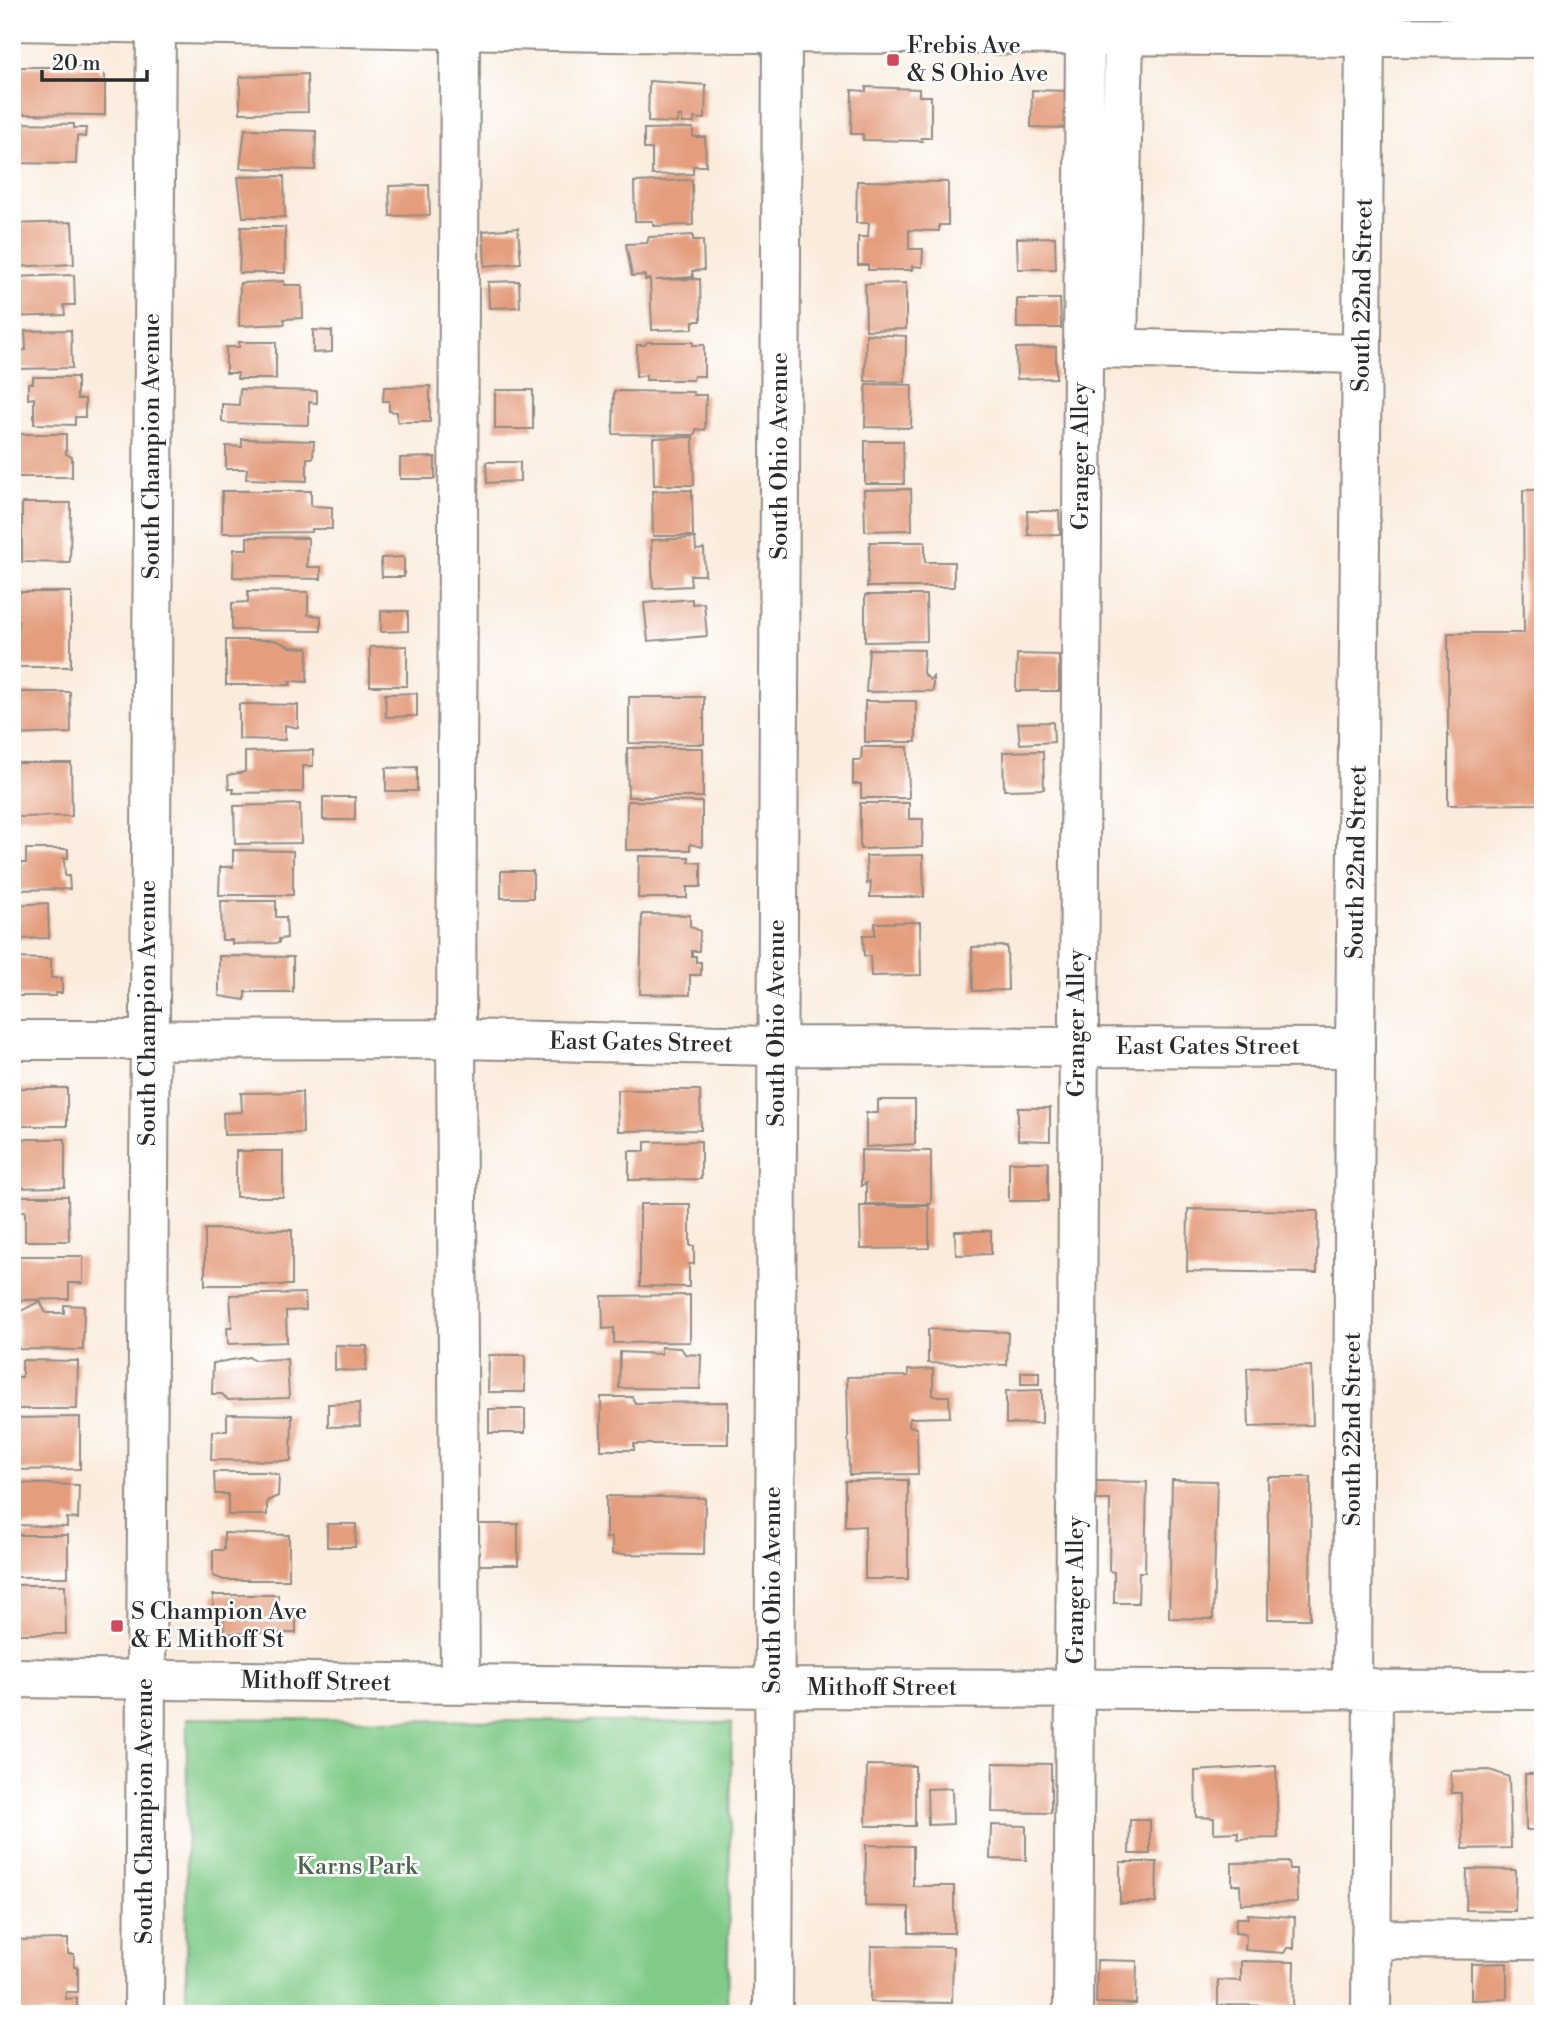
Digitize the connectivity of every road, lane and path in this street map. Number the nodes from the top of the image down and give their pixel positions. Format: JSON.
{"nodes":[{"id":1,"x":156,"y":18,"type":"edge"},
{"id":2,"x":328,"y":19,"type":"edge"},
{"id":3,"x":12,"y":22,"type":"edge"},
{"id":4,"x":611,"y":22,"type":"edge"},
{"id":5,"x":1464,"y":24,"type":"edge"},
{"id":6,"x":460,"y":29,"type":"junction"},
{"id":7,"x":782,"y":31,"type":"junction"},
{"id":8,"x":1085,"y":33,"type":"junction"},
{"id":9,"x":1124,"y":33,"type":"junction"},
{"id":10,"x":1365,"y":35,"type":"junction"},
{"id":11,"x":1543,"y":38,"type":"edge"},
{"id":12,"x":1100,"y":348,"type":"junction"},
{"id":13,"x":1362,"y":354,"type":"junction"},
{"id":14,"x":456,"y":1039,"type":"junction"},
{"id":15,"x":12,"y":1040,"type":"edge"},
{"id":16,"x":148,"y":1042,"type":"junction"},
{"id":17,"x":777,"y":1046,"type":"junction"},
{"id":18,"x":1076,"y":1046,"type":"junction"},
{"id":19,"x":1355,"y":1048,"type":"junction"},
{"id":20,"x":12,"y":1678,"type":"edge"},
{"id":21,"x":146,"y":1679,"type":"junction"},
{"id":22,"x":460,"y":1685,"type":"junction"},
{"id":23,"x":773,"y":1688,"type":"junction"},
{"id":24,"x":1076,"y":1688,"type":"junction"},
{"id":25,"x":1363,"y":1689,"type":"junction"},
{"id":26,"x":1543,"y":1690,"type":"edge"},
{"id":27,"x":1371,"y":1939,"type":"junction"},
{"id":28,"x":1543,"y":1940,"type":"edge"},
{"id":29,"x":144,"y":2014,"type":"edge"},
{"id":30,"x":773,"y":2014,"type":"edge"},
{"id":31,"x":1073,"y":2014,"type":"edge"},
{"id":32,"x":1371,"y":2014,"type":"edge"}],
"edges":[{"from":1,"to":2,"type":"street"},
{"from":1,"to":3,"type":"street"},
{"from":1,"to":16,"type":"street","name":"South Champion Avenue"},
{"from":2,"to":6,"type":"street"},
{"from":4,"to":6,"type":"street"},
{"from":4,"to":7,"type":"street"},
{"from":5,"to":10,"type":"street"},
{"from":5,"to":11,"type":"street"},
{"from":6,"to":14,"type":"street"},
{"from":7,"to":8,"type":"street"},
{"from":7,"to":17,"type":"street","name":"South Ohio Avenue"},
{"from":8,"to":9,"type":"street"},
{"from":8,"to":12,"type":"street","name":"Granger Alley"},
{"from":9,"to":10,"type":"street"},
{"from":9,"to":12,"type":"street"},
{"from":10,"to":13,"type":"street","name":"South 22nd Street"},
{"from":12,"to":13,"type":"street"},
{"from":12,"to":18,"type":"street","name":"Granger Alley"},
{"from":13,"to":19,"type":"street","name":"South 22nd Street"},
{"from":14,"to":16,"type":"street","name":"East Gates Street"},
{"from":14,"to":17,"type":"street","name":"East Gates Street"},
{"from":14,"to":22,"type":"street"},
{"from":15,"to":16,"type":"street","name":"East Gates Street"},
{"from":16,"to":21,"type":"street","name":"South Champion Avenue"},
{"from":17,"to":18,"type":"street","name":"East Gates Street"},
{"from":17,"to":23,"type":"street","name":"South Ohio Avenue"},
{"from":18,"to":19,"type":"street","name":"East Gates Street"},
{"from":18,"to":24,"type":"street","name":"Granger Alley"},
{"from":19,"to":25,"type":"street","name":"South 22nd Street"},
{"from":20,"to":21,"type":"street","name":"Mithoff Street"},
{"from":21,"to":22,"type":"street","name":"Mithoff Street"},
{"from":21,"to":29,"type":"street","name":"South Champion Avenue"},
{"from":22,"to":23,"type":"street","name":"Mithoff Street"},
{"from":23,"to":24,"type":"street","name":"Mithoff Street"},
{"from":23,"to":30,"type":"street","name":"South Ohio Avenue"},
{"from":24,"to":25,"type":"street","name":"Mithoff Street"},
{"from":24,"to":31,"type":"street","name":"Granger Alley"},
{"from":25,"to":26,"type":"street","name":"Mithoff Street"},
{"from":25,"to":27,"type":"street","name":"South 22nd Street"},
{"from":27,"to":28,"type":"street"},
{"from":27,"to":32,"type":"street","name":"South 22nd Street"}]}
